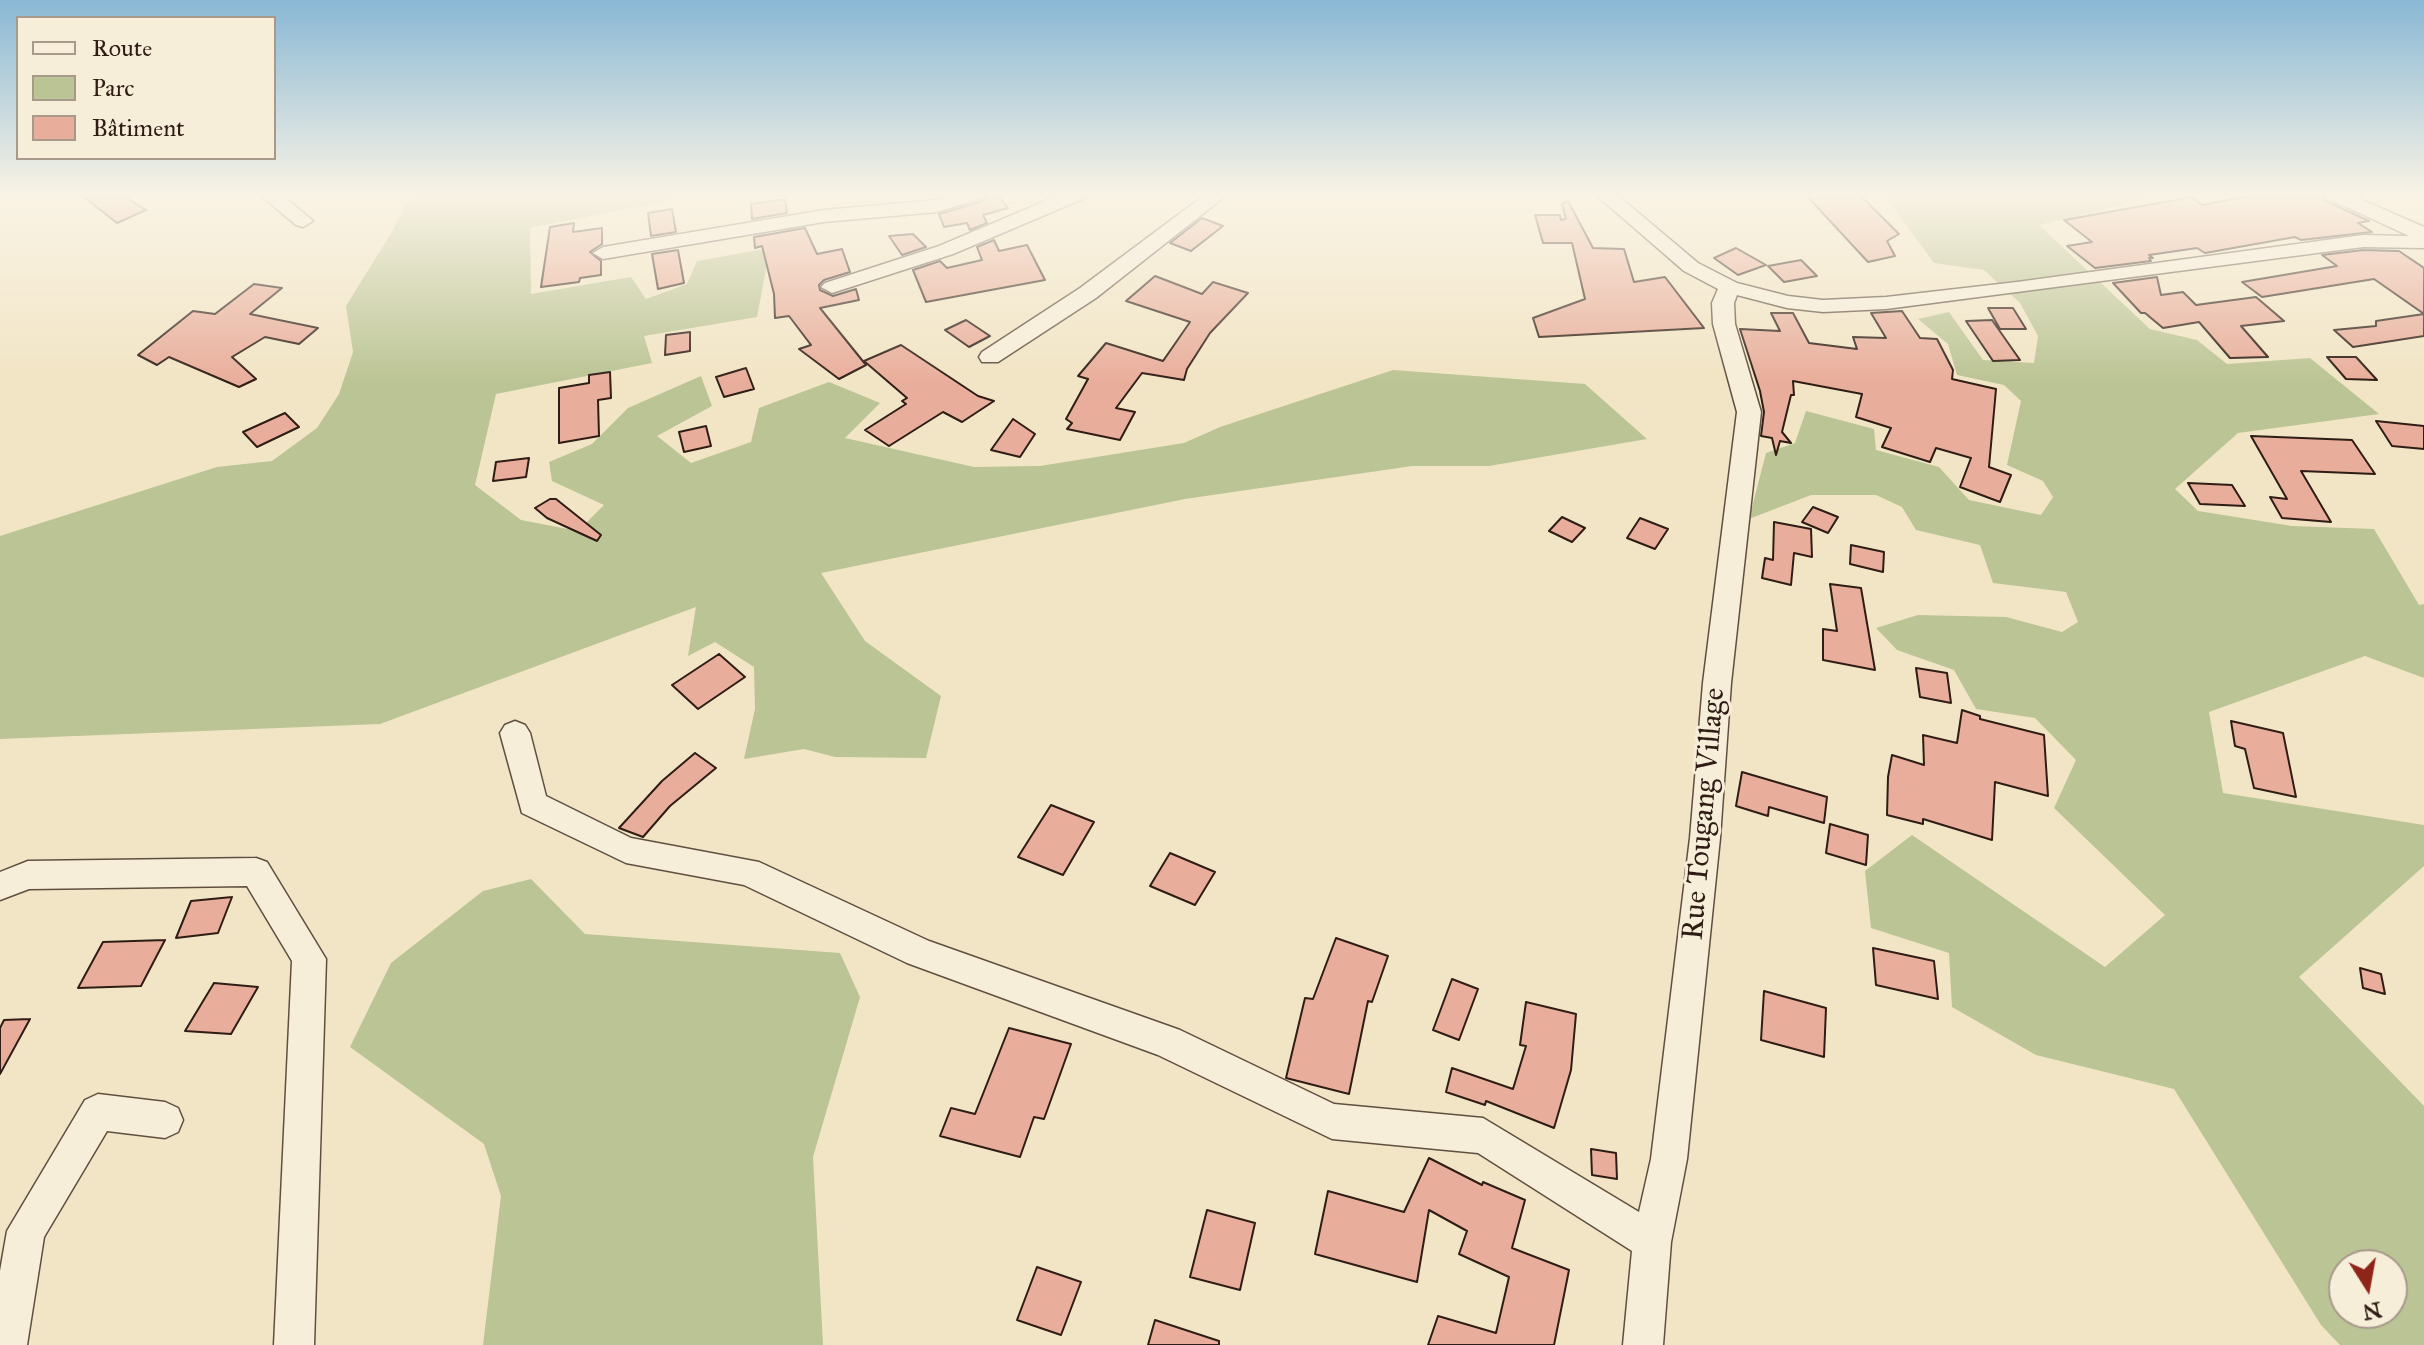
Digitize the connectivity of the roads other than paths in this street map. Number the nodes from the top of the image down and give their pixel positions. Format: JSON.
{"nodes":[{"id":1,"x":925,"y":257,"type":"edge"},
{"id":2,"x":1136,"y":257,"type":"edge"},
{"id":3,"x":1679,"y":257,"type":"edge"},
{"id":4,"x":2247,"y":257,"type":"edge"},
{"id":5,"x":832,"y":287,"type":"dead end"},
{"id":6,"x":1730,"y":287,"type":"junction"},
{"id":7,"x":990,"y":357,"type":"dead end"},
{"id":8,"x":515,"y":733,"type":"dead end"},
{"id":9,"x":0,"y":886,"type":"edge"},
{"id":10,"x":165,"y":1120,"type":"dead end"},
{"id":11,"x":1652,"y":1242,"type":"junction"},
{"id":12,"x":7,"y":1345,"type":"edge"},
{"id":13,"x":294,"y":1345,"type":"edge"},
{"id":14,"x":1643,"y":1345,"type":"edge"}],
"edges":[{"from":1,"to":5,"type":"street"},
{"from":2,"to":7,"type":"street"},
{"from":3,"to":6,"type":"street"},
{"from":4,"to":6,"type":"street"},
{"from":6,"to":11,"type":"street","name":"Rue Tougang Village"},
{"from":8,"to":11,"type":"street"},
{"from":9,"to":13,"type":"street"},
{"from":10,"to":12,"type":"street"},
{"from":11,"to":14,"type":"street","name":"Rue Tougang Village"}]}
